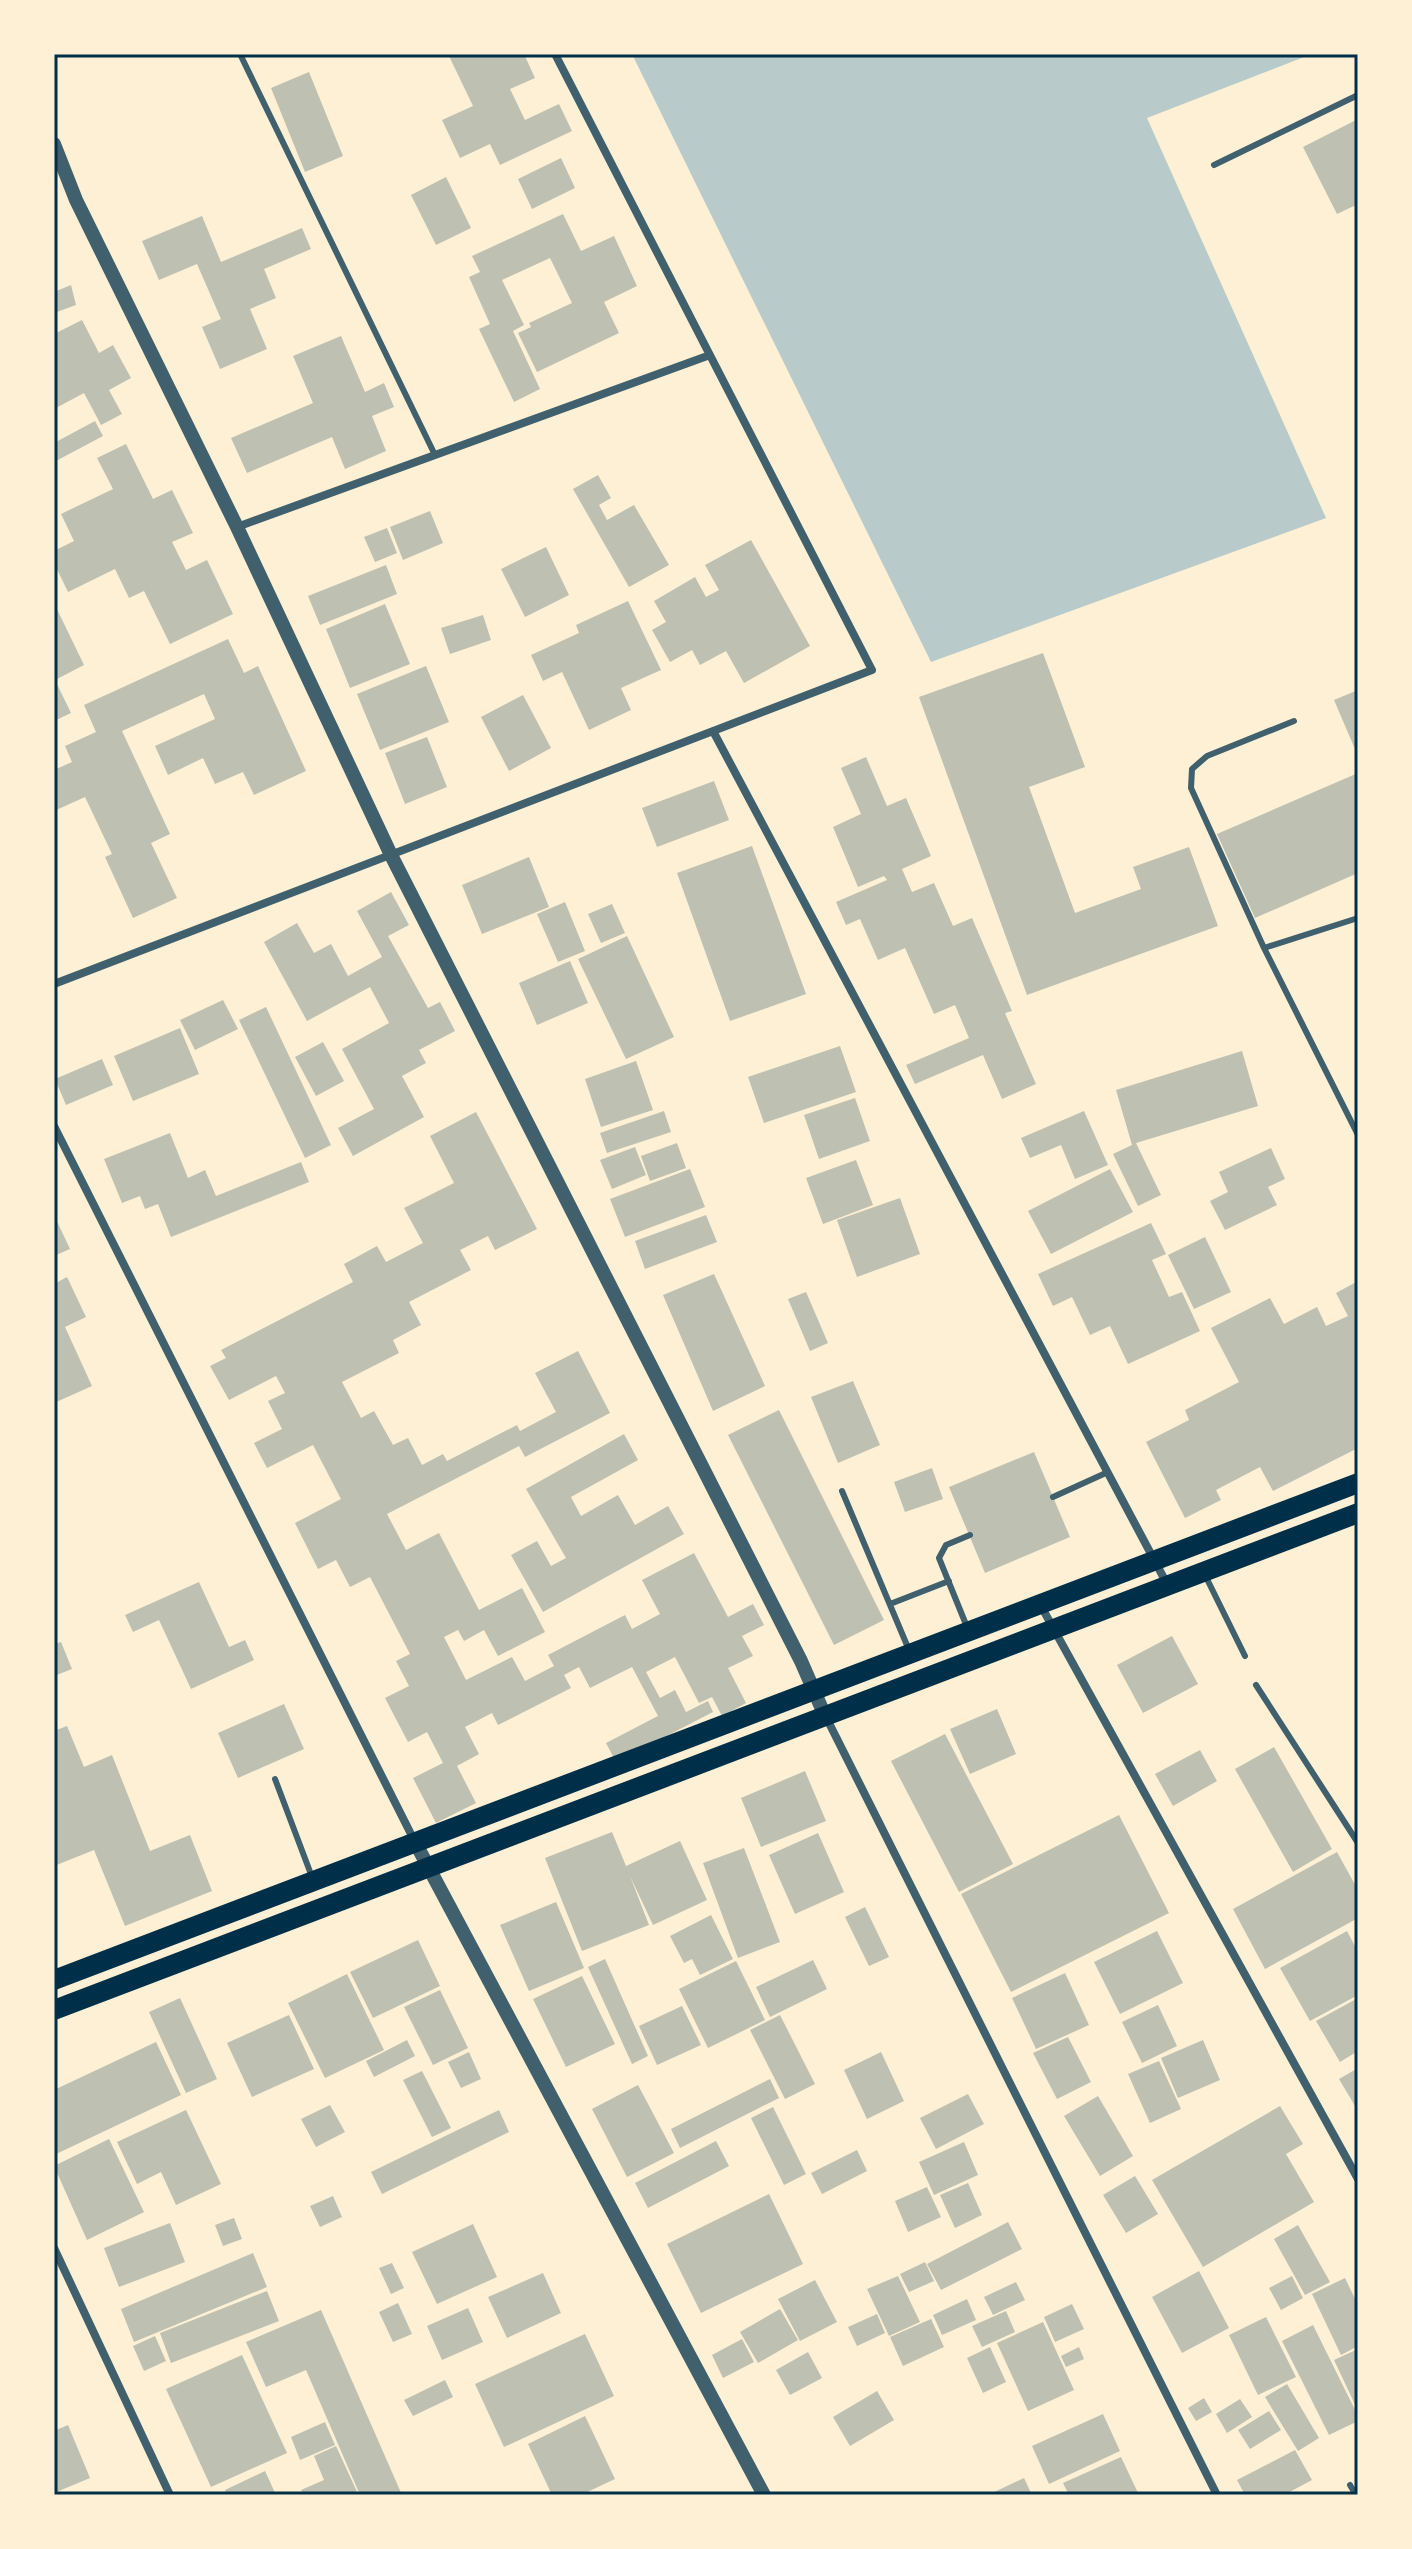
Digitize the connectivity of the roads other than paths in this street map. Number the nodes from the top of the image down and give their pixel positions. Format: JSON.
{"nodes":[{"id":1,"x":240,"y":54,"type":"edge"},
{"id":2,"x":555,"y":54,"type":"edge"},
{"id":3,"x":1358,"y":95,"type":"edge"},
{"id":4,"x":54,"y":144,"type":"edge"},
{"id":5,"x":1214,"y":165,"type":"dead end"},
{"id":6,"x":710,"y":355,"type":"junction"},
{"id":7,"x":435,"y":455,"type":"junction"},
{"id":8,"x":237,"y":527,"type":"junction"},
{"id":9,"x":1294,"y":721,"type":"dead end"},
{"id":10,"x":713,"y":731,"type":"junction"},
{"id":11,"x":391,"y":855,"type":"junction"},
{"id":12,"x":1358,"y":918,"type":"edge"},
{"id":13,"x":1264,"y":948,"type":"junction"},
{"id":14,"x":54,"y":984,"type":"edge"},
{"id":15,"x":54,"y":1126,"type":"edge"},
{"id":16,"x":1358,"y":1135,"type":"edge"},
{"id":17,"x":1109,"y":1472,"type":"junction"},
{"id":18,"x":1358,"y":1483,"type":"edge"},
{"id":19,"x":842,"y":1491,"type":"dead end"},
{"id":20,"x":1053,"y":1497,"type":"dead end"},
{"id":21,"x":1358,"y":1513,"type":"edge"},
{"id":22,"x":970,"y":1535,"type":"dead end"},
{"id":23,"x":1156,"y":1560,"type":"junction"},
{"id":24,"x":1203,"y":1572,"type":"junction"},
{"id":25,"x":949,"y":1581,"type":"junction"},
{"id":26,"x":1167,"y":1585,"type":"junction"},
{"id":27,"x":890,"y":1604,"type":"junction"},
{"id":28,"x":1041,"y":1604,"type":"junction"},
{"id":29,"x":1051,"y":1630,"type":"junction"},
{"id":30,"x":969,"y":1631,"type":"junction"},
{"id":31,"x":911,"y":1653,"type":"junction"},
{"id":32,"x":1245,"y":1656,"type":"dead end"},
{"id":33,"x":1256,"y":1685,"type":"dead end"},
{"id":34,"x":815,"y":1690,"type":"junction"},
{"id":35,"x":825,"y":1716,"type":"junction"},
{"id":36,"x":603,"y":1770,"type":"junction"},
{"id":37,"x":275,"y":1779,"type":"dead end"},
{"id":38,"x":615,"y":1796,"type":"junction"},
{"id":39,"x":415,"y":1842,"type":"junction"},
{"id":40,"x":1358,"y":1843,"type":"edge"},
{"id":41,"x":429,"y":1867,"type":"junction"},
{"id":42,"x":314,"y":1881,"type":"junction"},
{"id":43,"x":54,"y":1980,"type":"edge"},
{"id":44,"x":54,"y":2010,"type":"edge"},
{"id":45,"x":1358,"y":2179,"type":"edge"},
{"id":46,"x":54,"y":2248,"type":"edge"},
{"id":47,"x":1350,"y":2485,"type":"dead end"},
{"id":48,"x":170,"y":2495,"type":"edge"},
{"id":49,"x":764,"y":2495,"type":"edge"},
{"id":50,"x":1217,"y":2495,"type":"edge"},
{"id":51,"x":1356,"y":2495,"type":"edge"}],
"edges":[{"from":1,"to":7,"type":"lane"},
{"from":2,"to":6,"type":"street"},
{"from":3,"to":5,"type":"lane"},
{"from":4,"to":8,"type":"street"},
{"from":6,"to":7,"type":"street"},
{"from":6,"to":10,"type":"street"},
{"from":7,"to":8,"type":"street"},
{"from":8,"to":11,"type":"street"},
{"from":9,"to":13,"type":"lane"},
{"from":10,"to":11,"type":"street"},
{"from":10,"to":17,"type":"street"},
{"from":11,"to":14,"type":"street"},
{"from":11,"to":34,"type":"street"},
{"from":12,"to":13,"type":"lane"},
{"from":13,"to":16,"type":"lane"},
{"from":15,"to":39,"type":"street"},
{"from":17,"to":20,"type":"lane"},
{"from":17,"to":23,"type":"street"},
{"from":18,"to":23,"type":"main road"},
{"from":19,"to":27,"type":"lane"},
{"from":21,"to":24,"type":"main road"},
{"from":22,"to":25,"type":"lane"},
{"from":23,"to":26,"type":"street"},
{"from":23,"to":28,"type":"main road"},
{"from":24,"to":26,"type":"main road"},
{"from":24,"to":32,"type":"lane"},
{"from":25,"to":27,"type":"lane"},
{"from":25,"to":30,"type":"lane"},
{"from":26,"to":29,"type":"main road"},
{"from":27,"to":31,"type":"lane"},
{"from":28,"to":29,"type":"street"},
{"from":28,"to":30,"type":"main road"},
{"from":29,"to":35,"type":"main road"},
{"from":29,"to":45,"type":"street"},
{"from":30,"to":31,"type":"main road"},
{"from":31,"to":34,"type":"main road"},
{"from":33,"to":40,"type":"lane"},
{"from":34,"to":35,"type":"street"},
{"from":34,"to":36,"type":"main road"},
{"from":35,"to":38,"type":"main road"},
{"from":35,"to":50,"type":"street"},
{"from":36,"to":38,"type":"main road"},
{"from":36,"to":39,"type":"main road"},
{"from":37,"to":42,"type":"lane"},
{"from":38,"to":41,"type":"main road"},
{"from":39,"to":41,"type":"street"},
{"from":39,"to":42,"type":"main road"},
{"from":41,"to":44,"type":"main road"},
{"from":41,"to":49,"type":"street"},
{"from":42,"to":43,"type":"main road"},
{"from":46,"to":48,"type":"street"},
{"from":47,"to":51,"type":"lane"}]}
